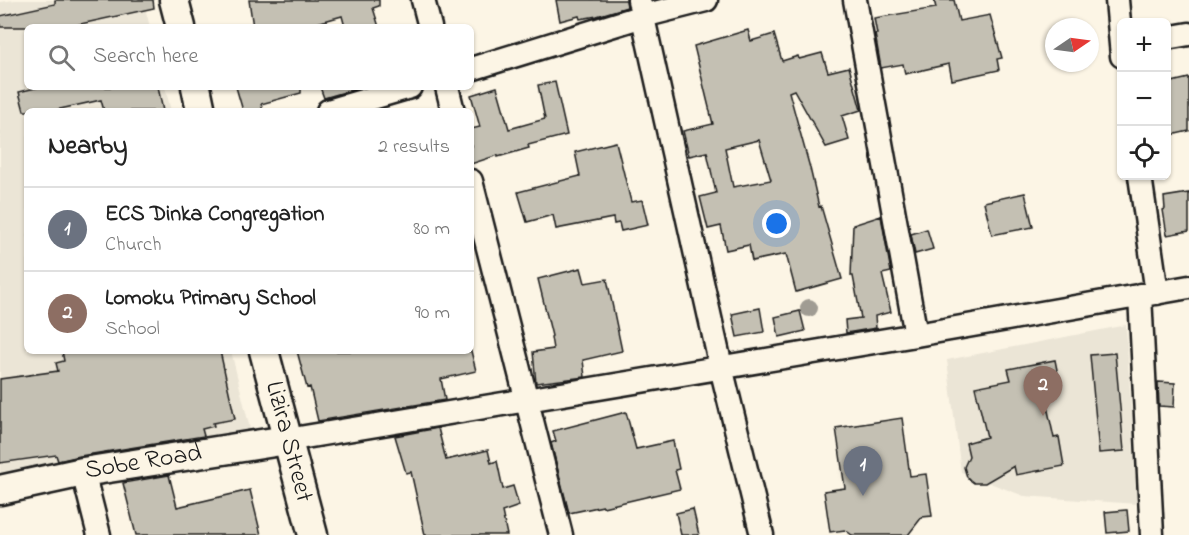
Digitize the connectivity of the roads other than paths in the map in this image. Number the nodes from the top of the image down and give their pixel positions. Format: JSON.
{"nodes":[{"id":1,"x":174,"y":0,"type":"edge"},
{"id":2,"x":423,"y":0,"type":"edge"},
{"id":3,"x":705,"y":0,"type":"edge"},
{"id":4,"x":855,"y":0,"type":"edge"},
{"id":5,"x":1117,"y":0,"type":"edge"},
{"id":6,"x":641,"y":8,"type":"edge"},
{"id":7,"x":1118,"y":18,"type":"edge"},
{"id":8,"x":180,"y":24,"type":"edge"},
{"id":9,"x":429,"y":24,"type":"edge"},
{"id":10,"x":1189,"y":34,"type":"edge"},
{"id":11,"x":1171,"y":37,"type":"edge"},
{"id":12,"x":474,"y":68,"type":"edge"},
{"id":13,"x":197,"y":90,"type":"edge"},
{"id":14,"x":400,"y":90,"type":"edge"},
{"id":15,"x":448,"y":90,"type":"edge"},
{"id":16,"x":200,"y":108,"type":"edge"},
{"id":17,"x":338,"y":108,"type":"edge"},
{"id":18,"x":452,"y":108,"type":"edge"},
{"id":19,"x":1140,"y":180,"type":"edge"},
{"id":20,"x":474,"y":193,"type":"edge"},
{"id":21,"x":1189,"y":286,"type":"edge"},
{"id":22,"x":1149,"y":294,"type":"junction"},
{"id":23,"x":916,"y":335,"type":"junction"},
{"id":24,"x":265,"y":354,"type":"edge"},
{"id":25,"x":721,"y":367,"type":"junction"},
{"id":26,"x":527,"y":400,"type":"junction"},
{"id":27,"x":288,"y":440,"type":"junction"},
{"id":28,"x":82,"y":472,"type":"junction"},
{"id":29,"x":0,"y":490,"type":"edge"},
{"id":30,"x":99,"y":535,"type":"edge"},
{"id":31,"x":313,"y":535,"type":"edge"},
{"id":32,"x":561,"y":535,"type":"edge"},
{"id":33,"x":762,"y":535,"type":"edge"},
{"id":34,"x":1152,"y":535,"type":"edge"}],
"edges":[{"from":1,"to":8,"type":"street"},
{"from":2,"to":9,"type":"street"},
{"from":3,"to":6,"type":"street"},
{"from":4,"to":23,"type":"street"},
{"from":5,"to":7,"type":"street"},
{"from":6,"to":12,"type":"street"},
{"from":6,"to":25,"type":"street"},
{"from":10,"to":11,"type":"street"},
{"from":13,"to":16,"type":"street"},
{"from":14,"to":17,"type":"street"},
{"from":15,"to":18,"type":"street"},
{"from":19,"to":22,"type":"street"},
{"from":20,"to":26,"type":"street"},
{"from":21,"to":22,"type":"street"},
{"from":22,"to":23,"type":"street"},
{"from":22,"to":34,"type":"street"},
{"from":23,"to":25,"type":"street"},
{"from":24,"to":27,"type":"street","name":"Lizira Street"},
{"from":25,"to":26,"type":"street"},
{"from":25,"to":33,"type":"street"},
{"from":26,"to":27,"type":"street"},
{"from":26,"to":32,"type":"street"},
{"from":27,"to":28,"type":"street","name":"Sobe Road"},
{"from":27,"to":31,"type":"street","name":"Lizira Street"},
{"from":28,"to":29,"type":"street","name":"Sobe Road"},
{"from":28,"to":30,"type":"street"}]}
